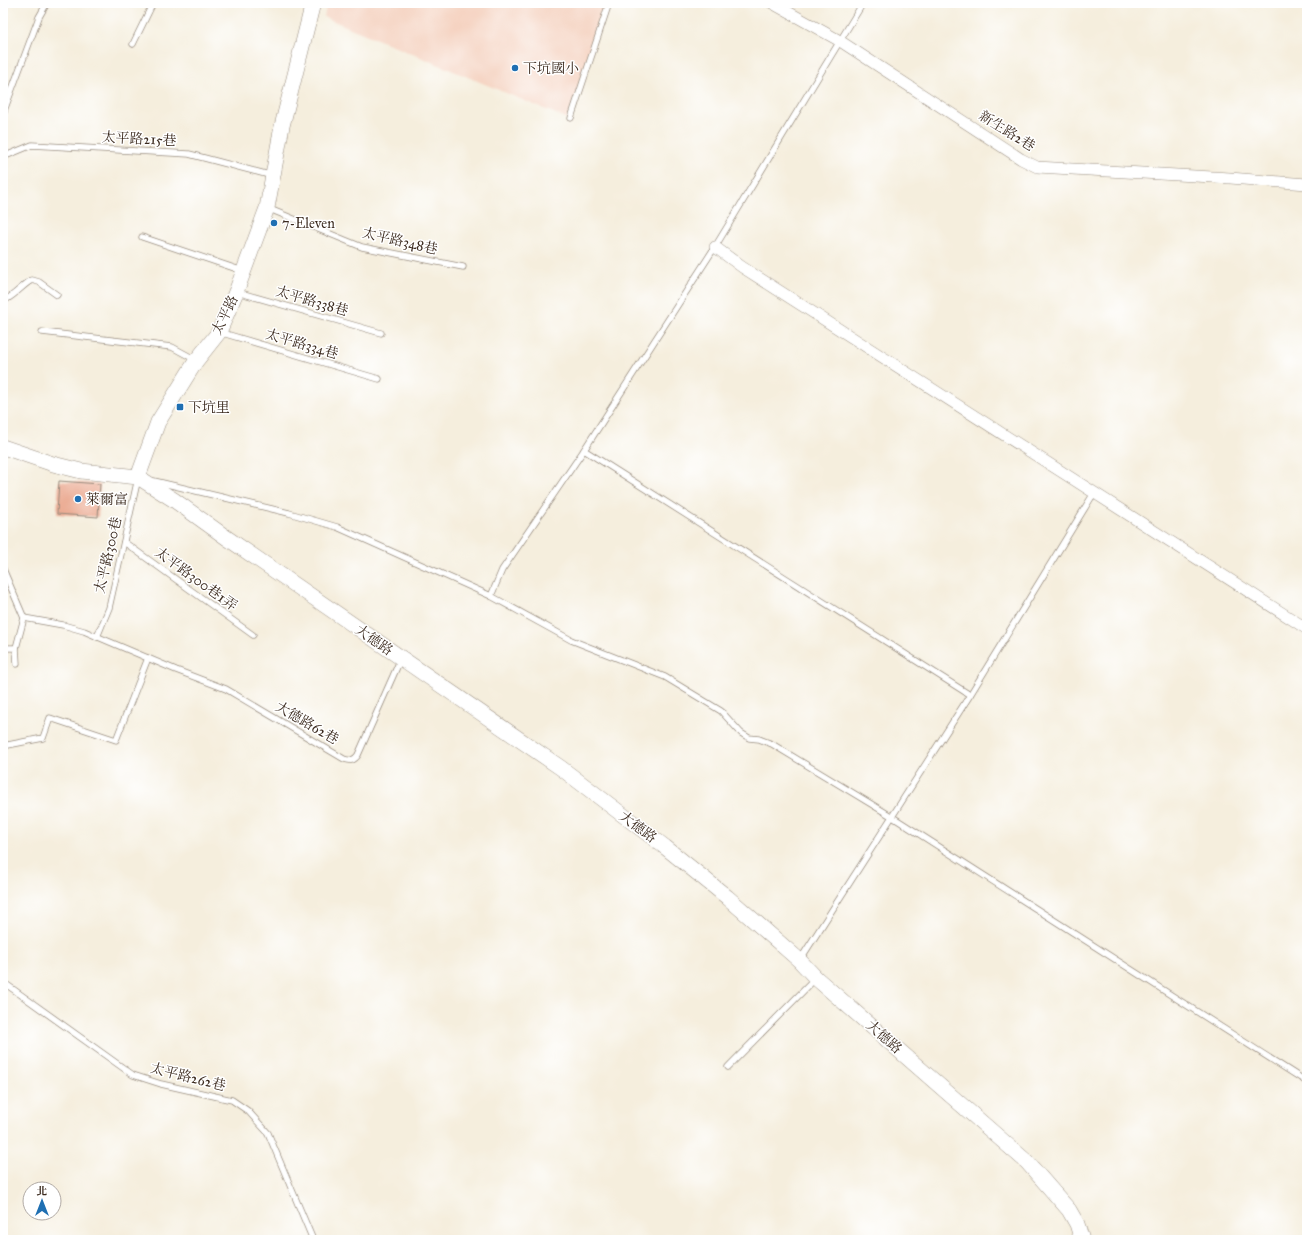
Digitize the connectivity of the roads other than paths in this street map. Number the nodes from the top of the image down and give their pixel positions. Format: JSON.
{"nodes":[{"id":1,"x":47,"y":3,"type":"edge"},
{"id":2,"x":153,"y":3,"type":"edge"},
{"id":3,"x":313,"y":3,"type":"edge"},
{"id":4,"x":609,"y":3,"type":"edge"},
{"id":5,"x":772,"y":3,"type":"edge"},
{"id":6,"x":863,"y":3,"type":"edge"},
{"id":7,"x":840,"y":41,"type":"junction"},
{"id":8,"x":134,"y":44,"type":"dead end"},
{"id":9,"x":3,"y":116,"type":"edge"},
{"id":10,"x":572,"y":118,"type":"dead end"},
{"id":11,"x":3,"y":157,"type":"edge"},
{"id":12,"x":273,"y":176,"type":"junction"},
{"id":13,"x":1307,"y":184,"type":"edge"},
{"id":14,"x":267,"y":208,"type":"junction"},
{"id":15,"x":142,"y":237,"type":"dead end"},
{"id":16,"x":716,"y":247,"type":"junction"},
{"id":17,"x":463,"y":267,"type":"dead end"},
{"id":18,"x":244,"y":271,"type":"junction"},
{"id":19,"x":236,"y":292,"type":"junction"},
{"id":20,"x":57,"y":295,"type":"dead end"},
{"id":21,"x":3,"y":301,"type":"edge"},
{"id":22,"x":42,"y":332,"type":"dead end"},
{"id":23,"x":219,"y":332,"type":"junction"},
{"id":24,"x":381,"y":333,"type":"dead end"},
{"id":25,"x":196,"y":361,"type":"junction"},
{"id":26,"x":378,"y":379,"type":"dead end"},
{"id":27,"x":3,"y":447,"type":"edge"},
{"id":28,"x":584,"y":450,"type":"junction"},
{"id":29,"x":138,"y":477,"type":"junction"},
{"id":30,"x":1094,"y":493,"type":"junction"},
{"id":31,"x":124,"y":542,"type":"junction"},
{"id":32,"x":3,"y":569,"type":"edge"},
{"id":33,"x":491,"y":596,"type":"junction"},
{"id":34,"x":24,"y":618,"type":"junction"},
{"id":35,"x":1307,"y":629,"type":"edge"},
{"id":36,"x":253,"y":635,"type":"dead end"},
{"id":37,"x":97,"y":637,"type":"junction"},
{"id":38,"x":3,"y":648,"type":"edge"},
{"id":39,"x":16,"y":648,"type":"junction"},
{"id":40,"x":148,"y":658,"type":"junction"},
{"id":41,"x":401,"y":658,"type":"junction"},
{"id":42,"x":17,"y":664,"type":"dead end"},
{"id":43,"x":970,"y":694,"type":"junction"},
{"id":44,"x":3,"y":746,"type":"edge"},
{"id":45,"x":891,"y":816,"type":"junction"},
{"id":46,"x":799,"y":960,"type":"junction"},
{"id":47,"x":816,"y":978,"type":"junction"},
{"id":48,"x":3,"y":982,"type":"edge"},
{"id":49,"x":728,"y":1067,"type":"dead end"},
{"id":50,"x":1307,"y":1082,"type":"edge"},
{"id":51,"x":313,"y":1240,"type":"edge"},
{"id":52,"x":1082,"y":1240,"type":"edge"}],
"edges":[{"from":1,"to":9,"type":"lane"},
{"from":2,"to":8,"type":"lane"},
{"from":3,"to":12,"type":"street","name":"太平路"},
{"from":4,"to":10,"type":"lane"},
{"from":5,"to":7,"type":"street","name":"新生路2巷"},
{"from":6,"to":7,"type":"lane"},
{"from":7,"to":13,"type":"street","name":"新生路2巷"},
{"from":7,"to":16,"type":"lane"},
{"from":11,"to":12,"type":"lane","name":"太平路215巷"},
{"from":12,"to":14,"type":"street","name":"太平路"},
{"from":14,"to":17,"type":"lane","name":"太平路348巷"},
{"from":14,"to":18,"type":"street","name":"太平路"},
{"from":15,"to":18,"type":"lane"},
{"from":16,"to":28,"type":"lane"},
{"from":16,"to":30,"type":"street"},
{"from":18,"to":19,"type":"street","name":"太平路"},
{"from":19,"to":23,"type":"street","name":"太平路"},
{"from":19,"to":24,"type":"lane","name":"太平路338巷"},
{"from":20,"to":21,"type":"lane"},
{"from":22,"to":25,"type":"lane"},
{"from":23,"to":25,"type":"street","name":"太平路"},
{"from":23,"to":26,"type":"lane","name":"太平路334巷"},
{"from":25,"to":29,"type":"street","name":"太平路"},
{"from":27,"to":29,"type":"street"},
{"from":28,"to":33,"type":"lane"},
{"from":28,"to":43,"type":"lane"},
{"from":29,"to":31,"type":"lane","name":"太平路300巷"},
{"from":29,"to":33,"type":"lane"},
{"from":29,"to":41,"type":"street","name":"大德路"},
{"from":30,"to":35,"type":"street"},
{"from":30,"to":43,"type":"lane"},
{"from":31,"to":36,"type":"lane","name":"太平路300巷1弄"},
{"from":31,"to":37,"type":"lane","name":"太平路300巷"},
{"from":32,"to":34,"type":"lane"},
{"from":33,"to":45,"type":"lane"},
{"from":34,"to":37,"type":"lane"},
{"from":34,"to":39,"type":"lane"},
{"from":37,"to":40,"type":"lane"},
{"from":38,"to":39,"type":"lane"},
{"from":39,"to":42,"type":"lane"},
{"from":40,"to":41,"type":"lane","name":"大德路62巷"},
{"from":40,"to":44,"type":"lane"},
{"from":41,"to":46,"type":"street","name":"大德路"},
{"from":43,"to":45,"type":"lane"},
{"from":45,"to":46,"type":"lane"},
{"from":45,"to":50,"type":"lane"},
{"from":46,"to":47,"type":"street","name":"大德路"},
{"from":47,"to":49,"type":"lane"},
{"from":47,"to":52,"type":"street","name":"大德路"},
{"from":48,"to":51,"type":"lane","name":"太平路262巷"}]}
